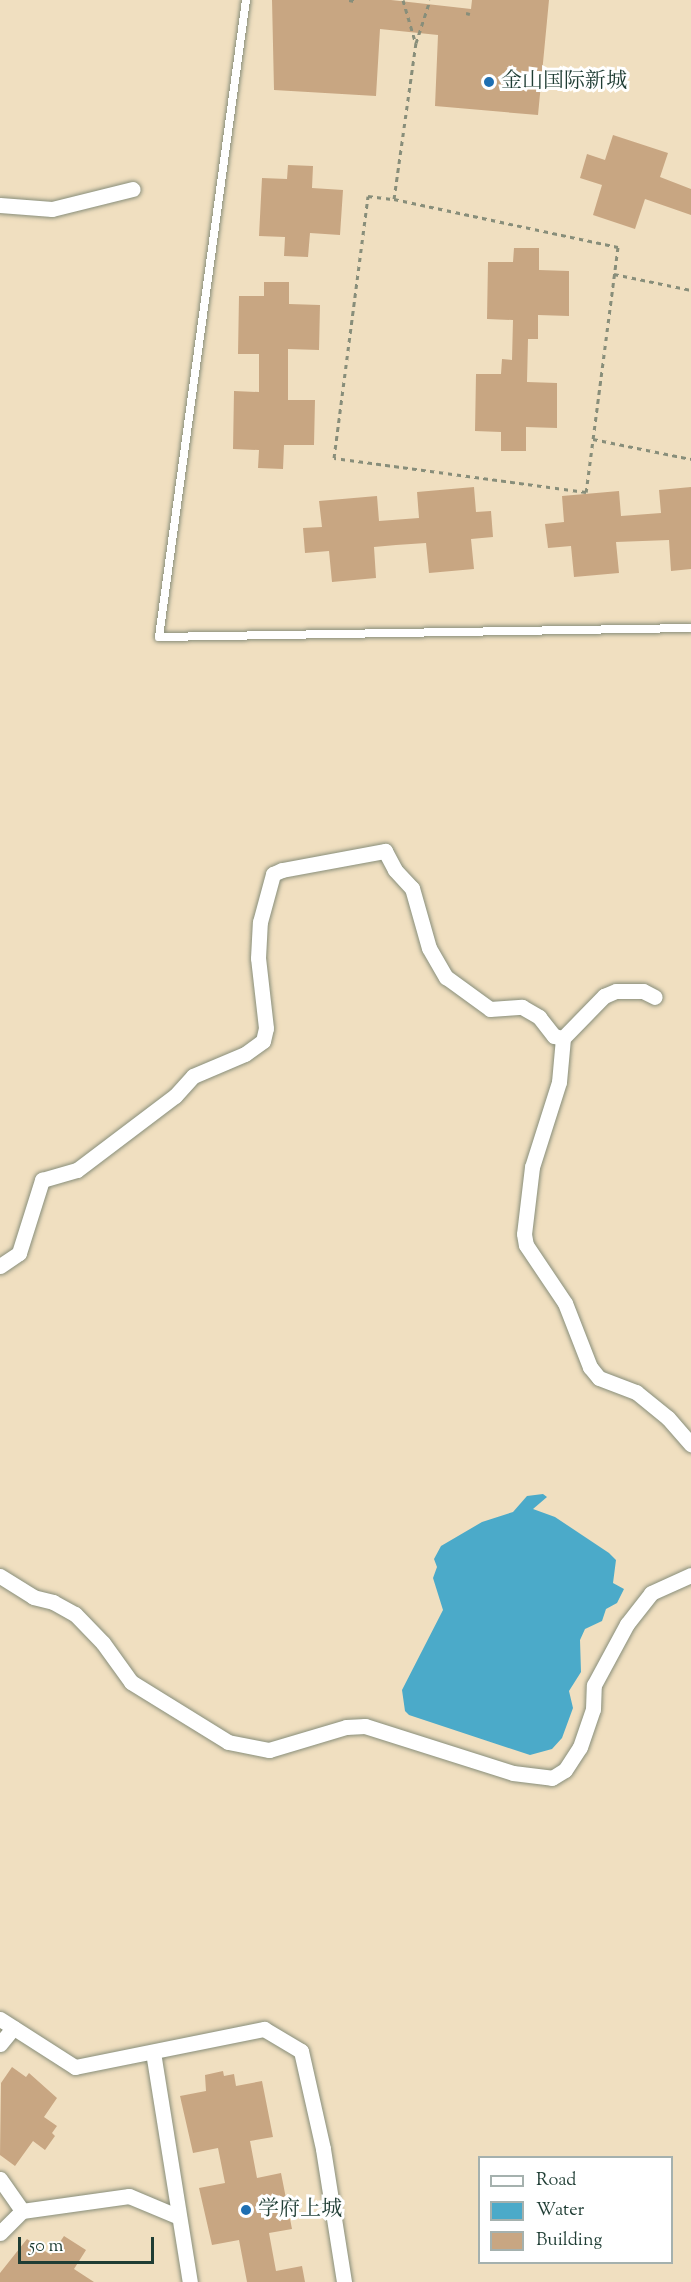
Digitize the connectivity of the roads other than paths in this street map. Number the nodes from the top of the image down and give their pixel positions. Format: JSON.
{"nodes":[{"id":1,"x":246,"y":0,"type":"edge"},
{"id":2,"x":133,"y":189,"type":"dead end"},
{"id":3,"x":0,"y":206,"type":"edge"},
{"id":4,"x":691,"y":628,"type":"edge"},
{"id":5,"x":655,"y":997,"type":"dead end"},
{"id":6,"x":562,"y":1038,"type":"junction"},
{"id":7,"x":0,"y":1266,"type":"edge"},
{"id":8,"x":691,"y":1444,"type":"edge"},
{"id":9,"x":691,"y":1575,"type":"edge"},
{"id":10,"x":0,"y":1576,"type":"edge"},
{"id":11,"x":6,"y":2024,"type":"edge"},
{"id":12,"x":0,"y":2044,"type":"edge"},
{"id":13,"x":153,"y":2052,"type":"junction"},
{"id":14,"x":0,"y":2179,"type":"edge"},
{"id":15,"x":22,"y":2211,"type":"junction"},
{"id":16,"x":180,"y":2217,"type":"junction"},
{"id":17,"x":0,"y":2233,"type":"edge"},
{"id":18,"x":190,"y":2282,"type":"edge"},
{"id":19,"x":344,"y":2282,"type":"edge"}],
"edges":[{"from":1,"to":4,"type":"lane"},
{"from":2,"to":3,"type":"street"},
{"from":5,"to":6,"type":"street"},
{"from":6,"to":7,"type":"street"},
{"from":6,"to":8,"type":"street"},
{"from":9,"to":10,"type":"street"},
{"from":11,"to":12,"type":"street"},
{"from":11,"to":13,"type":"street"},
{"from":13,"to":16,"type":"street"},
{"from":13,"to":19,"type":"street"},
{"from":14,"to":15,"type":"street"},
{"from":15,"to":16,"type":"street"},
{"from":15,"to":17,"type":"street"},
{"from":16,"to":18,"type":"street"}]}
